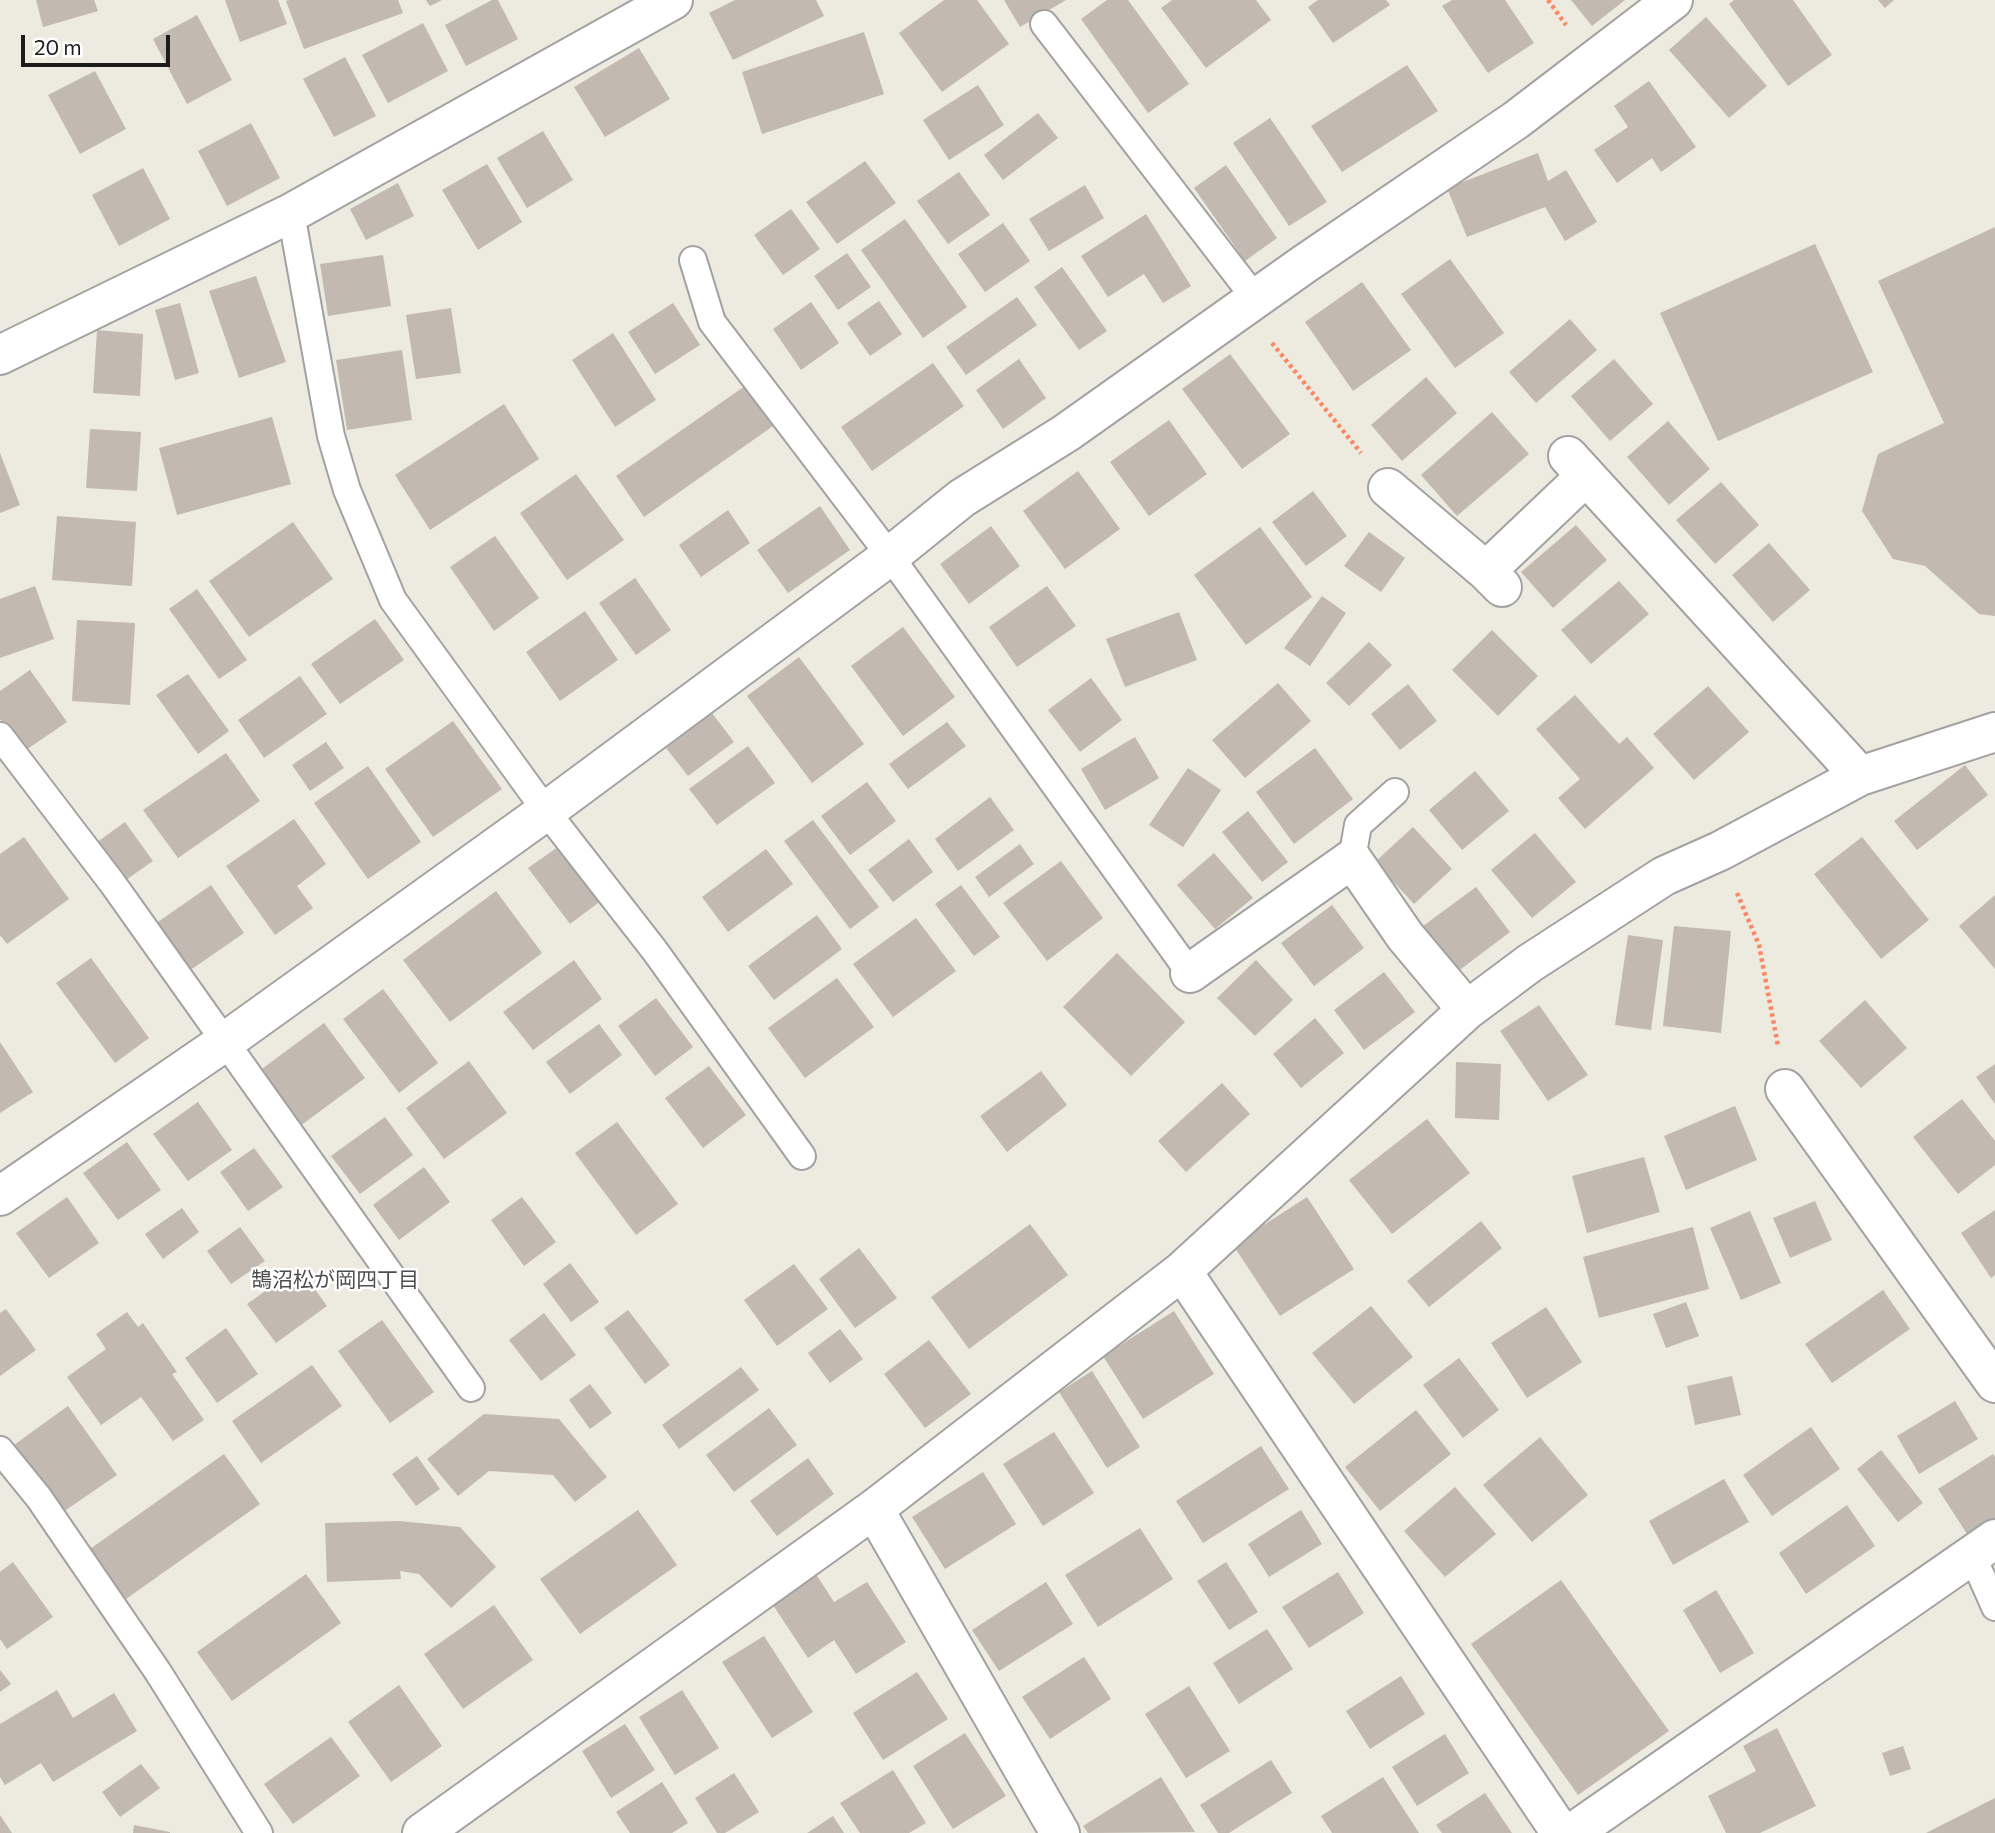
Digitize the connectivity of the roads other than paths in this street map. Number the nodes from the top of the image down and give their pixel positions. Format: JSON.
{"nodes":[{"id":1,"x":673,"y":0,"type":"edge"},
{"id":2,"x":1673,"y":0,"type":"edge"},
{"id":3,"x":1044,"y":24,"type":"dead end"},
{"id":4,"x":291,"y":213,"type":"junction"},
{"id":5,"x":693,"y":260,"type":"dead end"},
{"id":6,"x":1249,"y":303,"type":"junction"},
{"id":7,"x":0,"y":355,"type":"edge"},
{"id":8,"x":1388,"y":488,"type":"road end"},
{"id":9,"x":890,"y":556,"type":"junction"},
{"id":10,"x":1995,"y":732,"type":"edge"},
{"id":11,"x":0,"y":736,"type":"edge"},
{"id":12,"x":1860,"y":776,"type":"junction"},
{"id":13,"x":1395,"y":792,"type":"dead end"},
{"id":14,"x":546,"y":811,"type":"junction"},
{"id":15,"x":1352,"y":859,"type":"junction"},
{"id":16,"x":1190,"y":973,"type":"joint"},
{"id":17,"x":1466,"y":1010,"type":"junction"},
{"id":18,"x":226,"y":1041,"type":"junction"},
{"id":19,"x":1786,"y":1089,"type":"road end"},
{"id":20,"x":802,"y":1156,"type":"dead end"},
{"id":21,"x":0,"y":1196,"type":"edge"},
{"id":22,"x":1182,"y":1271,"type":"junction"},
{"id":23,"x":1995,"y":1384,"type":"edge"},
{"id":24,"x":471,"y":1388,"type":"dead end"},
{"id":25,"x":0,"y":1450,"type":"edge"},
{"id":26,"x":874,"y":1509,"type":"junction"},
{"id":27,"x":1984,"y":1547,"type":"edge"},
{"id":28,"x":1995,"y":1607,"type":"edge"},
{"id":29,"x":259,"y":1833,"type":"edge"},
{"id":30,"x":422,"y":1833,"type":"edge"},
{"id":31,"x":1060,"y":1833,"type":"edge"},
{"id":32,"x":1561,"y":1833,"type":"edge"},
{"id":33,"x":1572,"y":1833,"type":"edge"}],
"edges":[{"from":1,"to":4,"type":"street"},
{"from":2,"to":6,"type":"street"},
{"from":3,"to":6,"type":"lane"},
{"from":4,"to":7,"type":"street"},
{"from":4,"to":14,"type":"lane"},
{"from":5,"to":9,"type":"lane"},
{"from":6,"to":9,"type":"street"},
{"from":8,"to":12,"type":"street"},
{"from":9,"to":14,"type":"street"},
{"from":9,"to":16,"type":"lane"},
{"from":10,"to":12,"type":"street"},
{"from":11,"to":18,"type":"lane"},
{"from":12,"to":17,"type":"street"},
{"from":13,"to":15,"type":"lane"},
{"from":14,"to":18,"type":"street"},
{"from":14,"to":20,"type":"lane"},
{"from":15,"to":16,"type":"street"},
{"from":15,"to":17,"type":"street"},
{"from":17,"to":22,"type":"street"},
{"from":18,"to":21,"type":"street"},
{"from":18,"to":24,"type":"lane"},
{"from":19,"to":23,"type":"street"},
{"from":22,"to":26,"type":"street"},
{"from":22,"to":32,"type":"street"},
{"from":25,"to":29,"type":"lane"},
{"from":26,"to":30,"type":"street"},
{"from":26,"to":31,"type":"street"},
{"from":27,"to":28,"type":"lane"},
{"from":27,"to":33,"type":"street"}]}
